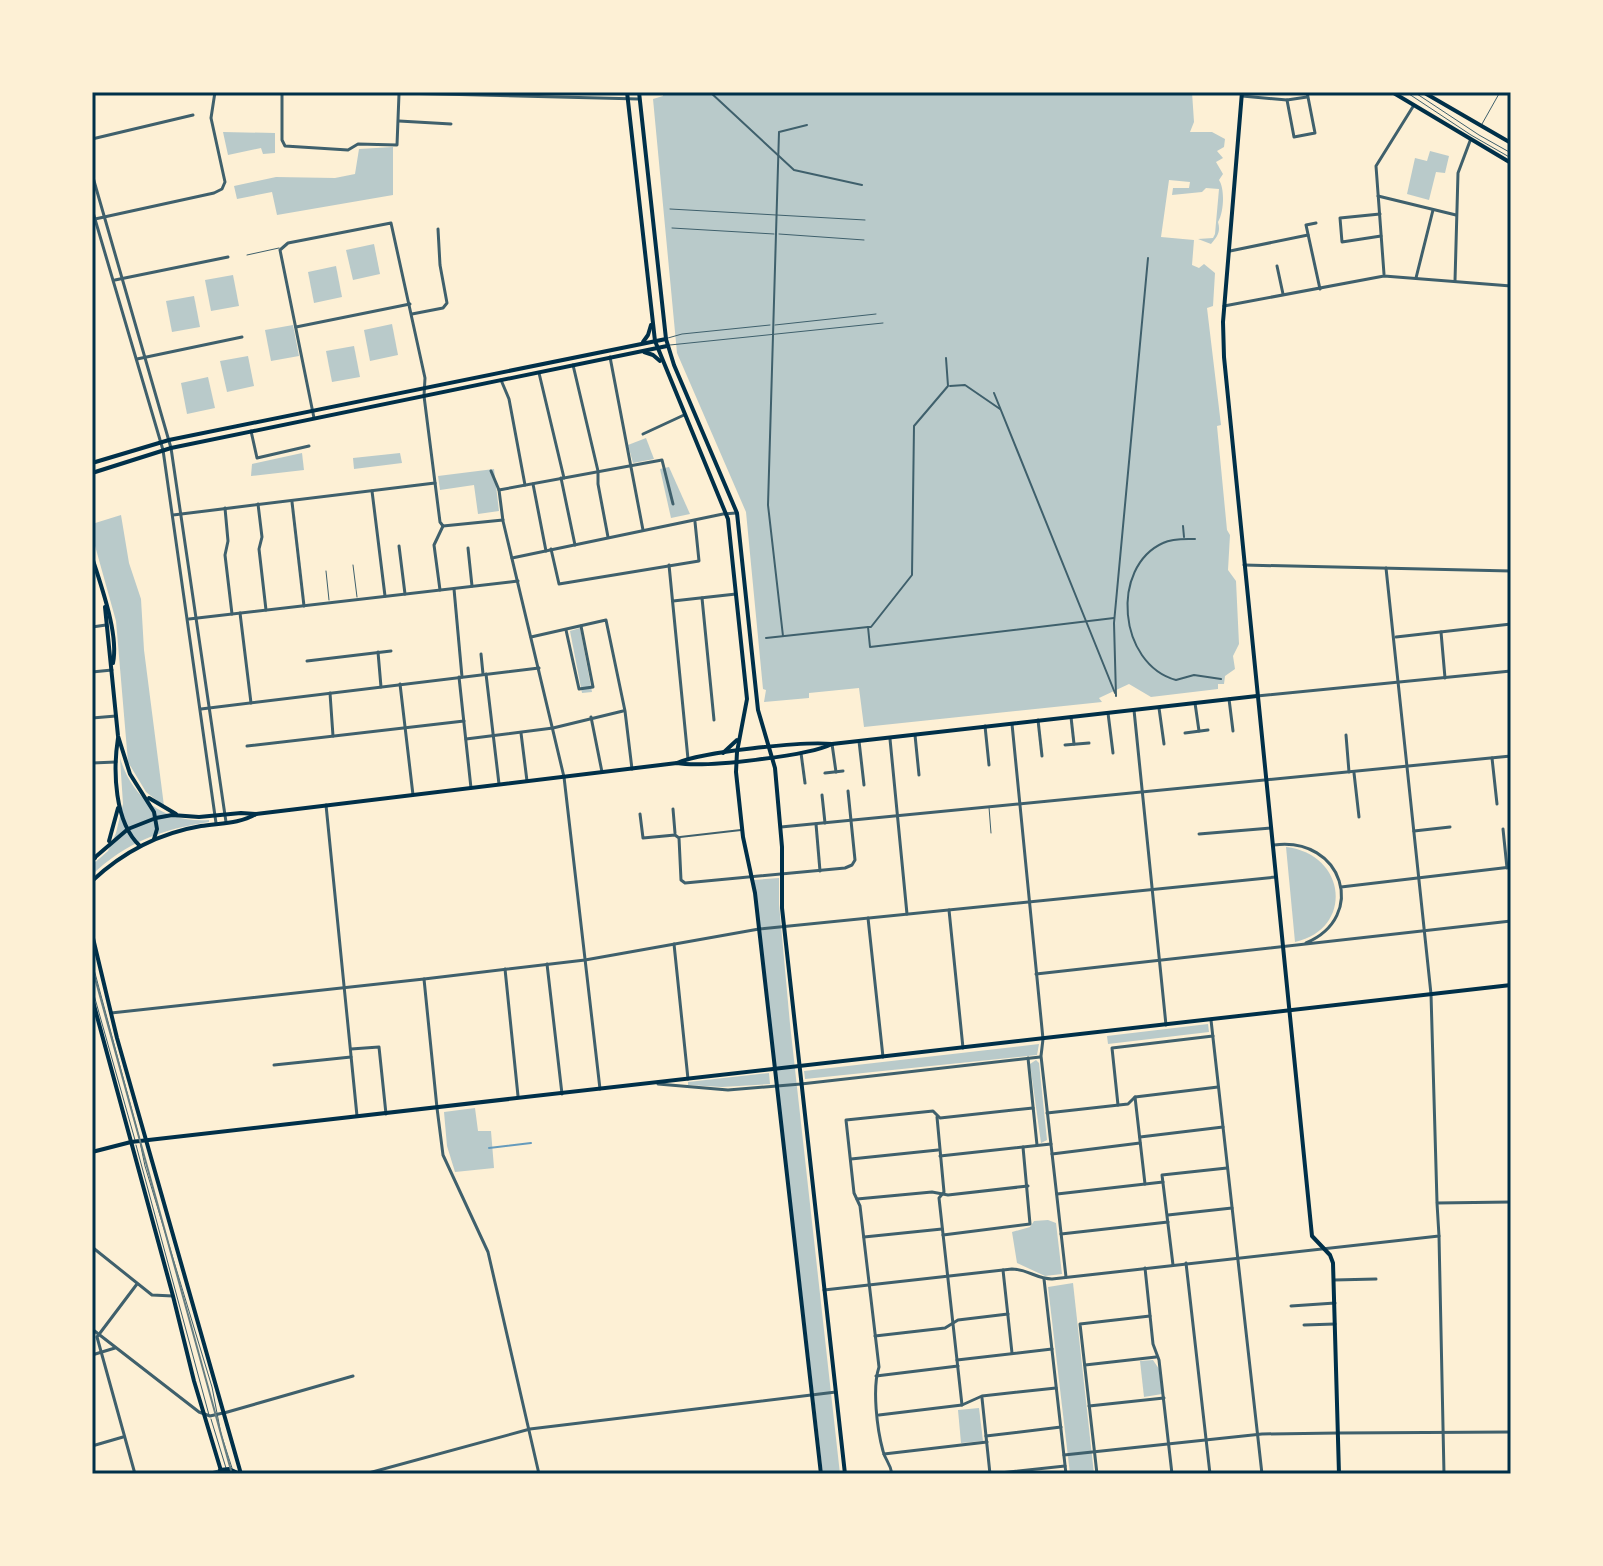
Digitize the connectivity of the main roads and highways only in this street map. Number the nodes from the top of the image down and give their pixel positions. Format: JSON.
{"nodes":[{"id":1,"x":627,"y":92,"type":"edge"},
{"id":2,"x":639,"y":92,"type":"edge"},
{"id":3,"x":1392,"y":92,"type":"edge"},
{"id":4,"x":1423,"y":92,"type":"edge"},
{"id":5,"x":1242,"y":94,"type":"edge"},
{"id":6,"x":1511,"y":143,"type":"edge"},
{"id":7,"x":1511,"y":161,"type":"edge"},
{"id":8,"x":659,"y":283,"type":"junction"},
{"id":9,"x":647,"y":285,"type":"junction"},
{"id":10,"x":651,"y":320,"type":"junction"},
{"id":11,"x":666,"y":339,"type":"junction"},
{"id":12,"x":655,"y":341,"type":"junction"},
{"id":13,"x":637,"y":344,"type":"junction"},
{"id":14,"x":668,"y":346,"type":"junction"},
{"id":15,"x":657,"y":348,"type":"junction"},
{"id":16,"x":638,"y":351,"type":"junction"},
{"id":17,"x":664,"y":366,"type":"junction"},
{"id":18,"x":711,"y":452,"type":"junction"},
{"id":19,"x":703,"y":456,"type":"junction"},
{"id":20,"x":92,"y":463,"type":"edge"},
{"id":21,"x":92,"y":473,"type":"edge"},
{"id":22,"x":92,"y":557,"type":"edge"},
{"id":23,"x":105,"y":607,"type":"junction"},
{"id":24,"x":113,"y":667,"type":"junction"},
{"id":25,"x":1257,"y":696,"type":"junction"},
{"id":26,"x":741,"y":735,"type":"junction"},
{"id":27,"x":118,"y":736,"type":"junction"},
{"id":28,"x":832,"y":744,"type":"junction"},
{"id":29,"x":770,"y":748,"type":"junction"},
{"id":30,"x":737,"y":752,"type":"junction"},
{"id":31,"x":721,"y":754,"type":"junction"},
{"id":32,"x":774,"y":757,"type":"junction"},
{"id":33,"x":753,"y":759,"type":"junction"},
{"id":34,"x":736,"y":760,"type":"junction"},
{"id":35,"x":677,"y":763,"type":"junction"},
{"id":36,"x":145,"y":795,"type":"junction"},
{"id":37,"x":119,"y":801,"type":"junction"},
{"id":38,"x":256,"y":814,"type":"junction"},
{"id":39,"x":182,"y":816,"type":"junction"},
{"id":40,"x":156,"y":818,"type":"junction"},
{"id":41,"x":128,"y":829,"type":"junction"},
{"id":42,"x":154,"y":839,"type":"junction"},
{"id":43,"x":108,"y":845,"type":"junction"},
{"id":44,"x":140,"y":846,"type":"junction"},
{"id":45,"x":93,"y":858,"type":"edge"},
{"id":46,"x":92,"y":881,"type":"edge"},
{"id":47,"x":92,"y":934,"type":"edge"},
{"id":48,"x":1511,"y":985,"type":"edge"},
{"id":49,"x":92,"y":998,"type":"edge"},
{"id":50,"x":1289,"y":1011,"type":"junction"},
{"id":51,"x":799,"y":1067,"type":"junction"},
{"id":52,"x":775,"y":1070,"type":"junction"},
{"id":53,"x":147,"y":1140,"type":"junction"},
{"id":54,"x":135,"y":1141,"type":"junction"},
{"id":55,"x":92,"y":1152,"type":"edge"},
{"id":56,"x":224,"y":1472,"type":"edge"},
{"id":57,"x":237,"y":1473,"type":"edge"},
{"id":58,"x":821,"y":1474,"type":"edge"},
{"id":59,"x":845,"y":1474,"type":"edge"},
{"id":60,"x":1339,"y":1474,"type":"edge"}],
"edges":[{"from":1,"to":9,"type":"main road"},
{"from":2,"to":8,"type":"main road"},
{"from":3,"to":7,"type":"main road"},
{"from":4,"to":6,"type":"main road"},
{"from":5,"to":25,"type":"main road"},
{"from":8,"to":9,"type":"main road"},
{"from":8,"to":11,"type":"main road"},
{"from":9,"to":10,"type":"main road"},
{"from":10,"to":12,"type":"main road"},
{"from":10,"to":13,"type":"main road"},
{"from":11,"to":12,"type":"main road"},
{"from":11,"to":14,"type":"main road"},
{"from":12,"to":13,"type":"main road"},
{"from":12,"to":15,"type":"main road"},
{"from":13,"to":20,"type":"main road"},
{"from":14,"to":15,"type":"main road"},
{"from":14,"to":18,"type":"main road"},
{"from":15,"to":16,"type":"main road"},
{"from":15,"to":17,"type":"main road"},
{"from":16,"to":17,"type":"main road"},
{"from":16,"to":21,"type":"main road"},
{"from":17,"to":19,"type":"main road"},
{"from":18,"to":19,"type":"main road"},
{"from":18,"to":29,"type":"main road"},
{"from":19,"to":26,"type":"main road"},
{"from":22,"to":23,"type":"main road"},
{"from":23,"to":24,"type":"main road"},
{"from":23,"to":24,"type":"main road"},
{"from":24,"to":27,"type":"main road"},
{"from":25,"to":28,"type":"main road"},
{"from":25,"to":50,"type":"main road"},
{"from":26,"to":30,"type":"main road"},
{"from":26,"to":31,"type":"main road"},
{"from":27,"to":36,"type":"main road"},
{"from":27,"to":37,"type":"main road"},
{"from":28,"to":29,"type":"main road"},
{"from":28,"to":32,"type":"main road"},
{"from":29,"to":30,"type":"main road"},
{"from":29,"to":32,"type":"main road"},
{"from":29,"to":33,"type":"main road"},
{"from":30,"to":31,"type":"main road"},
{"from":30,"to":34,"type":"main road"},
{"from":31,"to":35,"type":"main road"},
{"from":32,"to":33,"type":"main road"},
{"from":32,"to":51,"type":"main road"},
{"from":33,"to":34,"type":"main road"},
{"from":34,"to":35,"type":"main road"},
{"from":34,"to":52,"type":"main road"},
{"from":35,"to":38,"type":"main road"},
{"from":36,"to":39,"type":"main road"},
{"from":36,"to":40,"type":"main road"},
{"from":37,"to":41,"type":"main road"},
{"from":37,"to":43,"type":"main road"},
{"from":38,"to":39,"type":"main road"},
{"from":38,"to":42,"type":"main road"},
{"from":39,"to":40,"type":"main road"},
{"from":40,"to":41,"type":"main road"},
{"from":40,"to":42,"type":"main road"},
{"from":41,"to":43,"type":"main road"},
{"from":41,"to":44,"type":"main road"},
{"from":42,"to":44,"type":"main road"},
{"from":43,"to":45,"type":"main road"},
{"from":44,"to":46,"type":"main road"},
{"from":47,"to":53,"type":"main road"},
{"from":48,"to":50,"type":"main road"},
{"from":49,"to":54,"type":"main road"},
{"from":50,"to":51,"type":"main road"},
{"from":50,"to":60,"type":"main road"},
{"from":51,"to":52,"type":"main road"},
{"from":51,"to":59,"type":"main road"},
{"from":52,"to":53,"type":"main road"},
{"from":52,"to":58,"type":"main road"},
{"from":53,"to":54,"type":"main road"},
{"from":53,"to":57,"type":"main road"},
{"from":54,"to":55,"type":"main road"},
{"from":54,"to":56,"type":"main road"},
{"from":56,"to":57,"type":"main road"}]}
